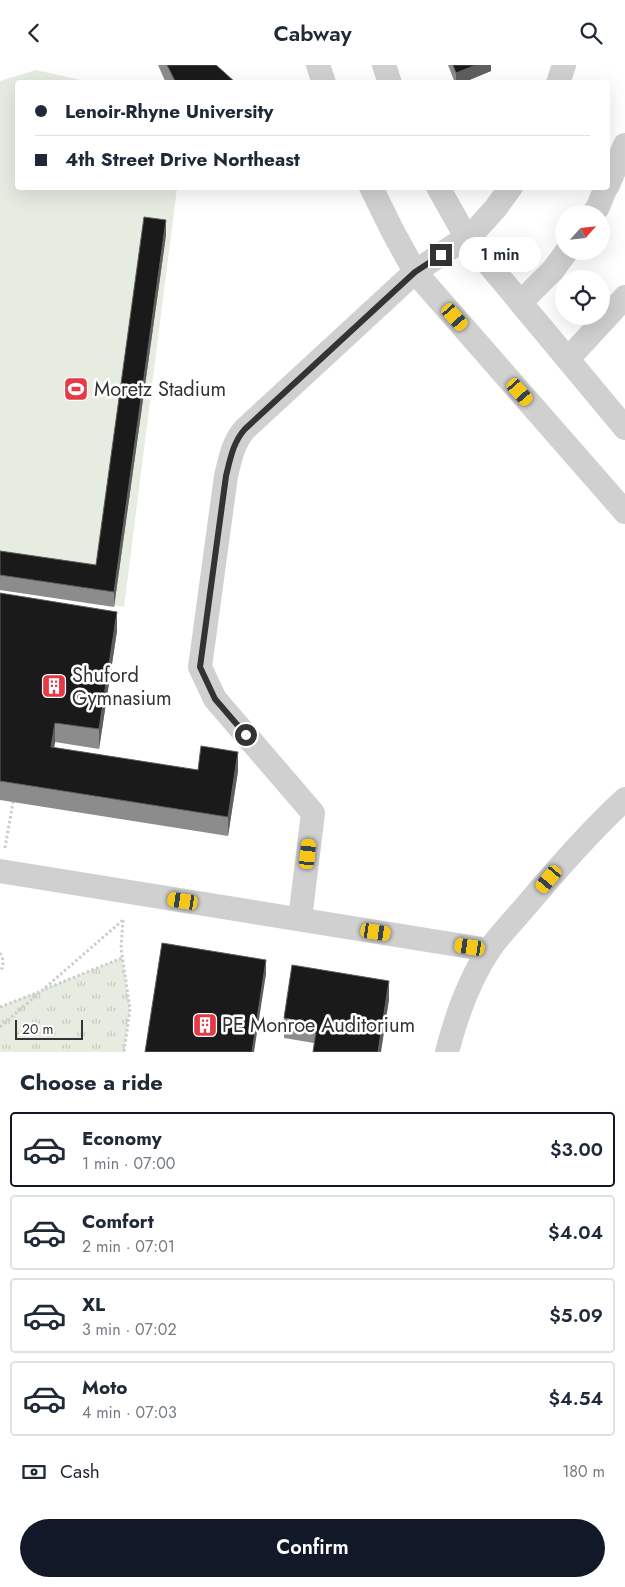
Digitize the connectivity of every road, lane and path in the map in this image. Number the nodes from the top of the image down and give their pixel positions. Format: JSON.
{"nodes":[{"id":1,"x":318,"y":65,"type":"edge"},
{"id":2,"x":384,"y":65,"type":"edge"},
{"id":3,"x":564,"y":65,"type":"edge"},
{"id":4,"x":323,"y":80,"type":"edge"},
{"id":5,"x":389,"y":80,"type":"edge"},
{"id":6,"x":559,"y":80,"type":"edge"},
{"id":7,"x":625,"y":145,"type":"edge"},
{"id":8,"x":610,"y":179,"type":"edge"},
{"id":9,"x":372,"y":190,"type":"edge"},
{"id":10,"x":440,"y":190,"type":"edge"},
{"id":11,"x":509,"y":190,"type":"edge"},
{"id":12,"x":605,"y":190,"type":"edge"},
{"id":13,"x":598,"y":205,"type":"edge"},
{"id":14,"x":466,"y":237,"type":"junction"},
{"id":15,"x":560,"y":260,"type":"edge"},
{"id":16,"x":415,"y":272,"type":"junction"},
{"id":17,"x":625,"y":297,"type":"edge"},
{"id":18,"x":521,"y":302,"type":"junction"},
{"id":19,"x":568,"y":359,"type":"junction"},
{"id":20,"x":625,"y":428,"type":"edge"},
{"id":21,"x":625,"y":512,"type":"edge"},
{"id":22,"x":625,"y":799,"type":"edge"},
{"id":23,"x":12,"y":802,"type":"edge"},
{"id":24,"x":1,"y":872,"type":"edge"},
{"id":25,"x":300,"y":919,"type":"junction"},
{"id":26,"x":489,"y":950,"type":"junction"},
{"id":27,"x":0,"y":953,"type":"edge"},
{"id":28,"x":122,"y":958,"type":"junction"},
{"id":29,"x":0,"y":972,"type":"edge"},
{"id":30,"x":41,"y":991,"type":"junction"},
{"id":31,"x":0,"y":1007,"type":"edge"},
{"id":32,"x":0,"y":1027,"type":"edge"},
{"id":33,"x":124,"y":1052,"type":"edge"},
{"id":34,"x":447,"y":1052,"type":"edge"}],
"edges":[{"from":1,"to":4,"type":"street"},
{"from":2,"to":5,"type":"street"},
{"from":3,"to":6,"type":"street"},
{"from":7,"to":8,"type":"street"},
{"from":9,"to":16,"type":"street"},
{"from":10,"to":14,"type":"street"},
{"from":11,"to":14,"type":"street"},
{"from":12,"to":13,"type":"street"},
{"from":14,"to":16,"type":"street"},
{"from":14,"to":18,"type":"street"},
{"from":15,"to":18,"type":"street"},
{"from":16,"to":21,"type":"street"},
{"from":16,"to":25,"type":"street"},
{"from":17,"to":19,"type":"street"},
{"from":18,"to":19,"type":"street"},
{"from":19,"to":20,"type":"street"},
{"from":22,"to":26,"type":"street"},
{"from":23,"to":24,"type":"path"},
{"from":24,"to":25,"type":"street"},
{"from":25,"to":26,"type":"street"},
{"from":26,"to":34,"type":"street"},
{"from":27,"to":29,"type":"path"},
{"from":28,"to":30,"type":"path"},
{"from":28,"to":30,"type":"path"},
{"from":28,"to":33,"type":"path"},
{"from":30,"to":31,"type":"path"},
{"from":30,"to":32,"type":"path"}]}
